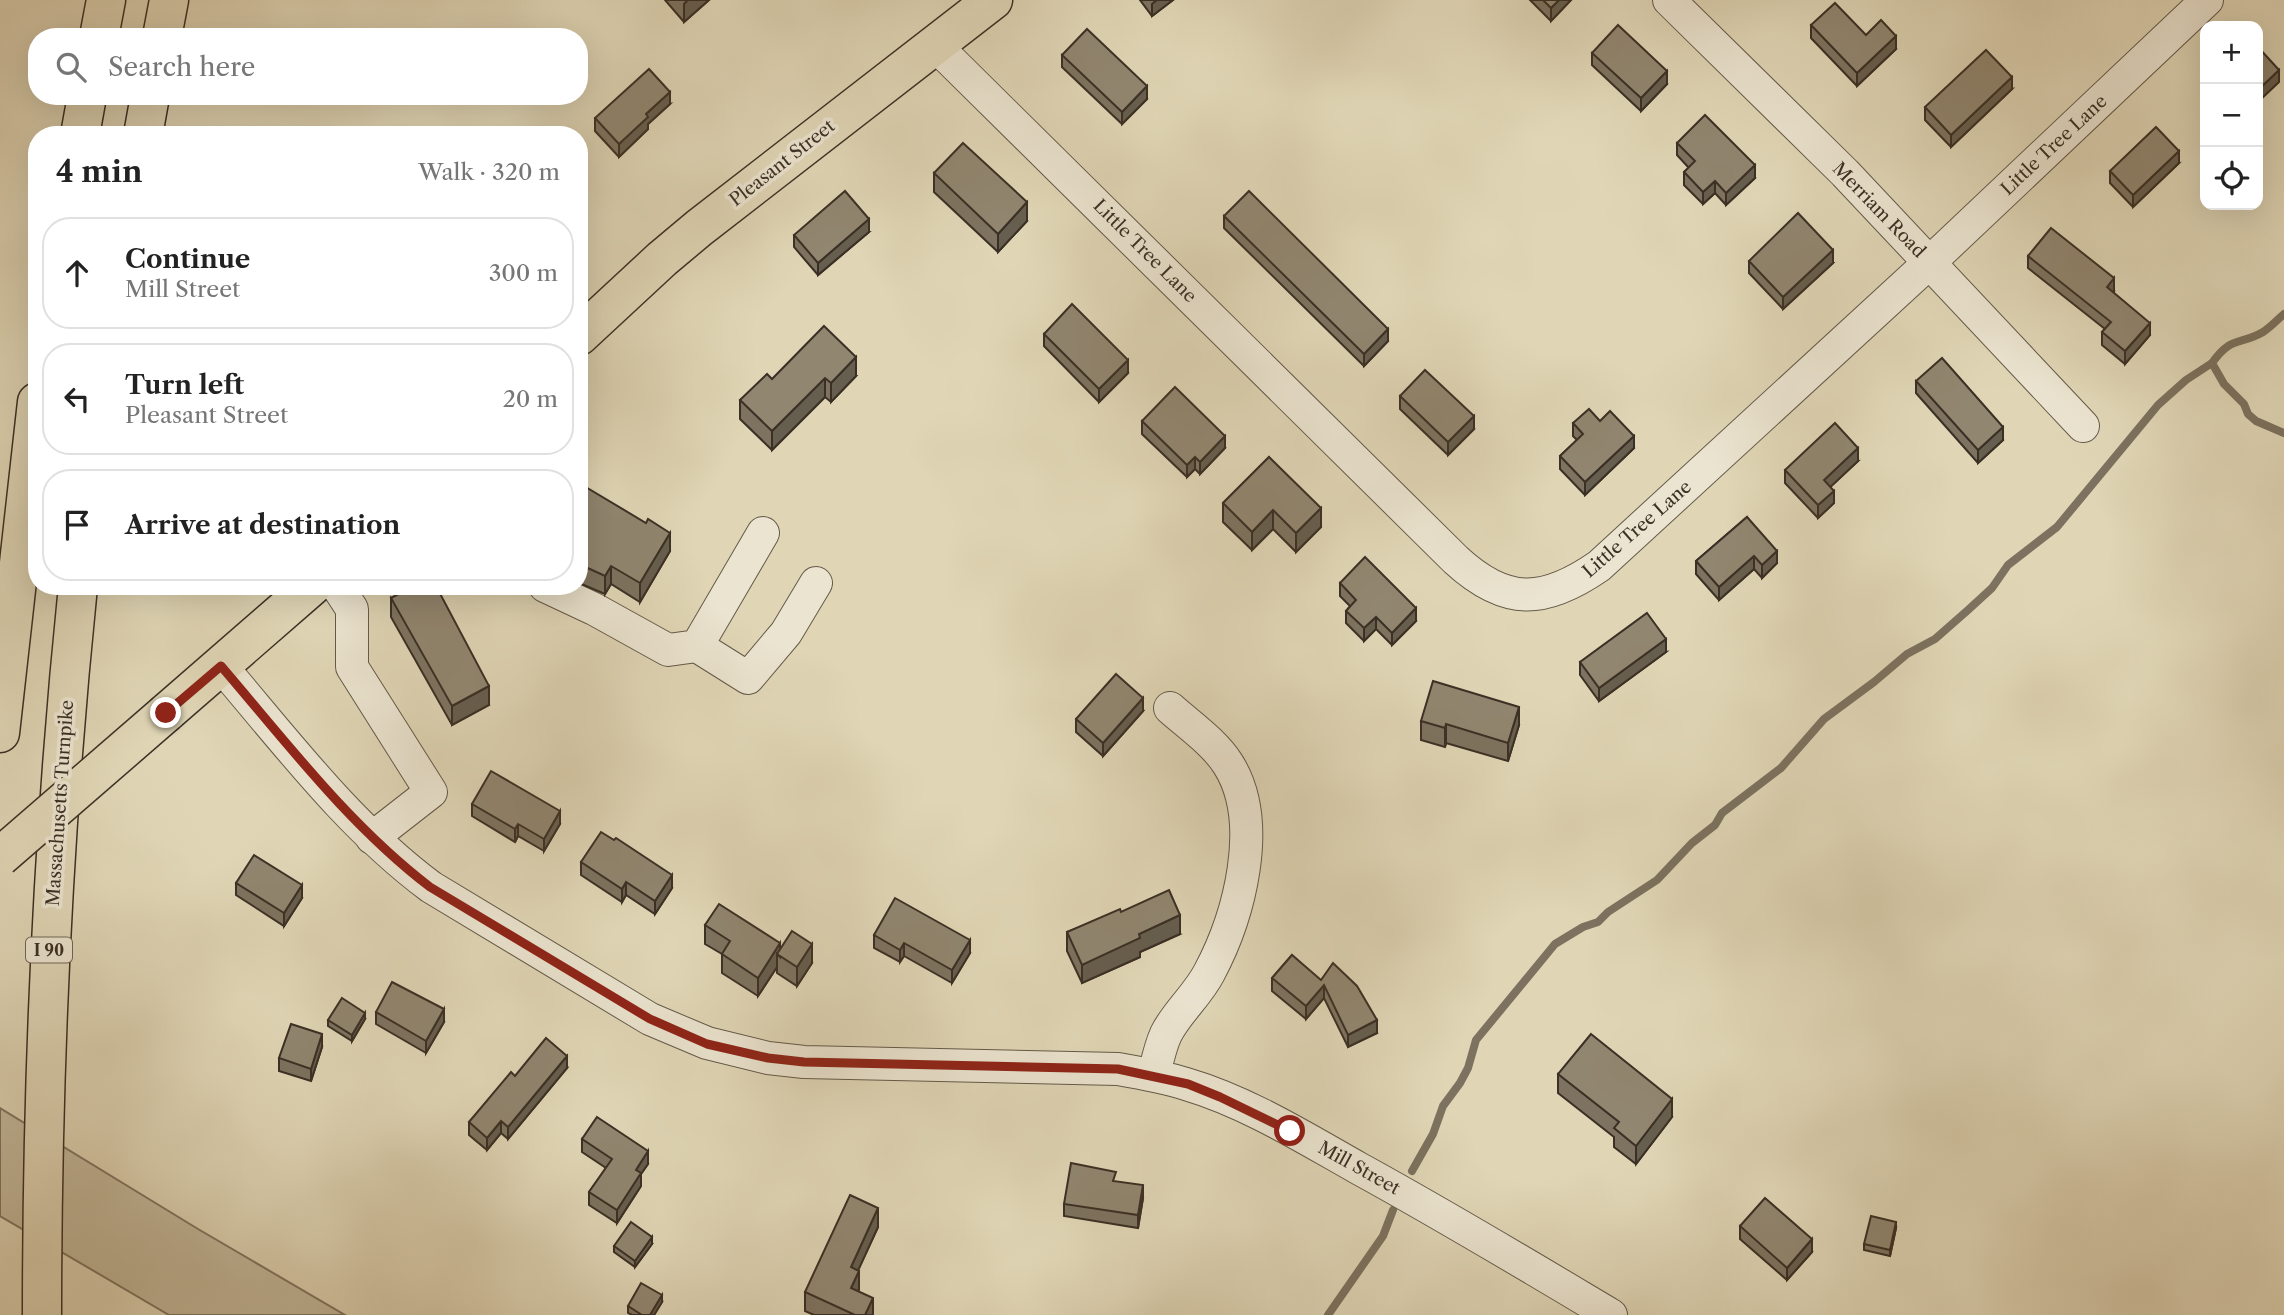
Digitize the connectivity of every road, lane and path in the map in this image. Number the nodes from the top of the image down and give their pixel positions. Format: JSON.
{"nodes":[{"id":1,"x":106,"y":0,"type":"edge"},
{"id":2,"x":169,"y":0,"type":"edge"},
{"id":3,"x":993,"y":0,"type":"edge"},
{"id":4,"x":1670,"y":0,"type":"edge"},
{"id":5,"x":2207,"y":0,"type":"edge"},
{"id":6,"x":101,"y":28,"type":"edge"},
{"id":7,"x":164,"y":28,"type":"edge"},
{"id":8,"x":935,"y":45,"type":"junction"},
{"id":9,"x":85,"y":105,"type":"edge"},
{"id":10,"x":148,"y":105,"type":"edge"},
{"id":11,"x":82,"y":126,"type":"edge"},
{"id":12,"x":145,"y":126,"type":"edge"},
{"id":13,"x":1930,"y":262,"type":"junction"},
{"id":14,"x":588,"y":328,"type":"edge"},
{"id":15,"x":2083,"y":426,"type":"dead end"},
{"id":16,"x":28,"y":483,"type":"edge"},
{"id":17,"x":763,"y":533,"type":"dead end"},
{"id":18,"x":816,"y":583,"type":"dead end"},
{"id":19,"x":77,"y":595,"type":"edge"},
{"id":20,"x":302,"y":595,"type":"edge"},
{"id":21,"x":343,"y":595,"type":"edge"},
{"id":22,"x":564,"y":595,"type":"edge"},
{"id":23,"x":697,"y":646,"type":"junction"},
{"id":24,"x":221,"y":666,"type":"junction"},
{"id":25,"x":1170,"y":708,"type":"dead end"},
{"id":26,"x":0,"y":733,"type":"edge"},
{"id":27,"x":372,"y":838,"type":"junction"},
{"id":28,"x":0,"y":857,"type":"edge"},
{"id":29,"x":1154,"y":1075,"type":"junction"},
{"id":30,"x":41,"y":1315,"type":"edge"},
{"id":31,"x":1611,"y":1315,"type":"edge"}],
"edges":[{"from":1,"to":6,"type":"main road"},
{"from":2,"to":7,"type":"main road"},
{"from":3,"to":8,"type":"main road","name":"Pleasant Street"},
{"from":4,"to":13,"type":"street","name":"Merriam Road"},
{"from":5,"to":13,"type":"street","name":"Little Tree Lane"},
{"from":8,"to":13,"type":"street","name":"Little Tree Lane"},
{"from":8,"to":14,"type":"main road","name":"Pleasant Street"},
{"from":9,"to":11,"type":"main road"},
{"from":10,"to":12,"type":"main road"},
{"from":13,"to":15,"type":"street","name":"Merriam Road"},
{"from":16,"to":26,"type":"main road"},
{"from":17,"to":23,"type":"street"},
{"from":18,"to":23,"type":"street"},
{"from":19,"to":30,"type":"main road","name":"Massachusetts Turnpike","number":"I 90"},
{"from":20,"to":24,"type":"main road"},
{"from":21,"to":27,"type":"street"},
{"from":22,"to":23,"type":"street"},
{"from":24,"to":27,"type":"street","name":"Mill Street"},
{"from":24,"to":28,"type":"main road","bridge":true},
{"from":25,"to":29,"type":"street"},
{"from":27,"to":29,"type":"street","name":"Mill Street"},
{"from":29,"to":31,"type":"street","name":"Mill Street"}]}
